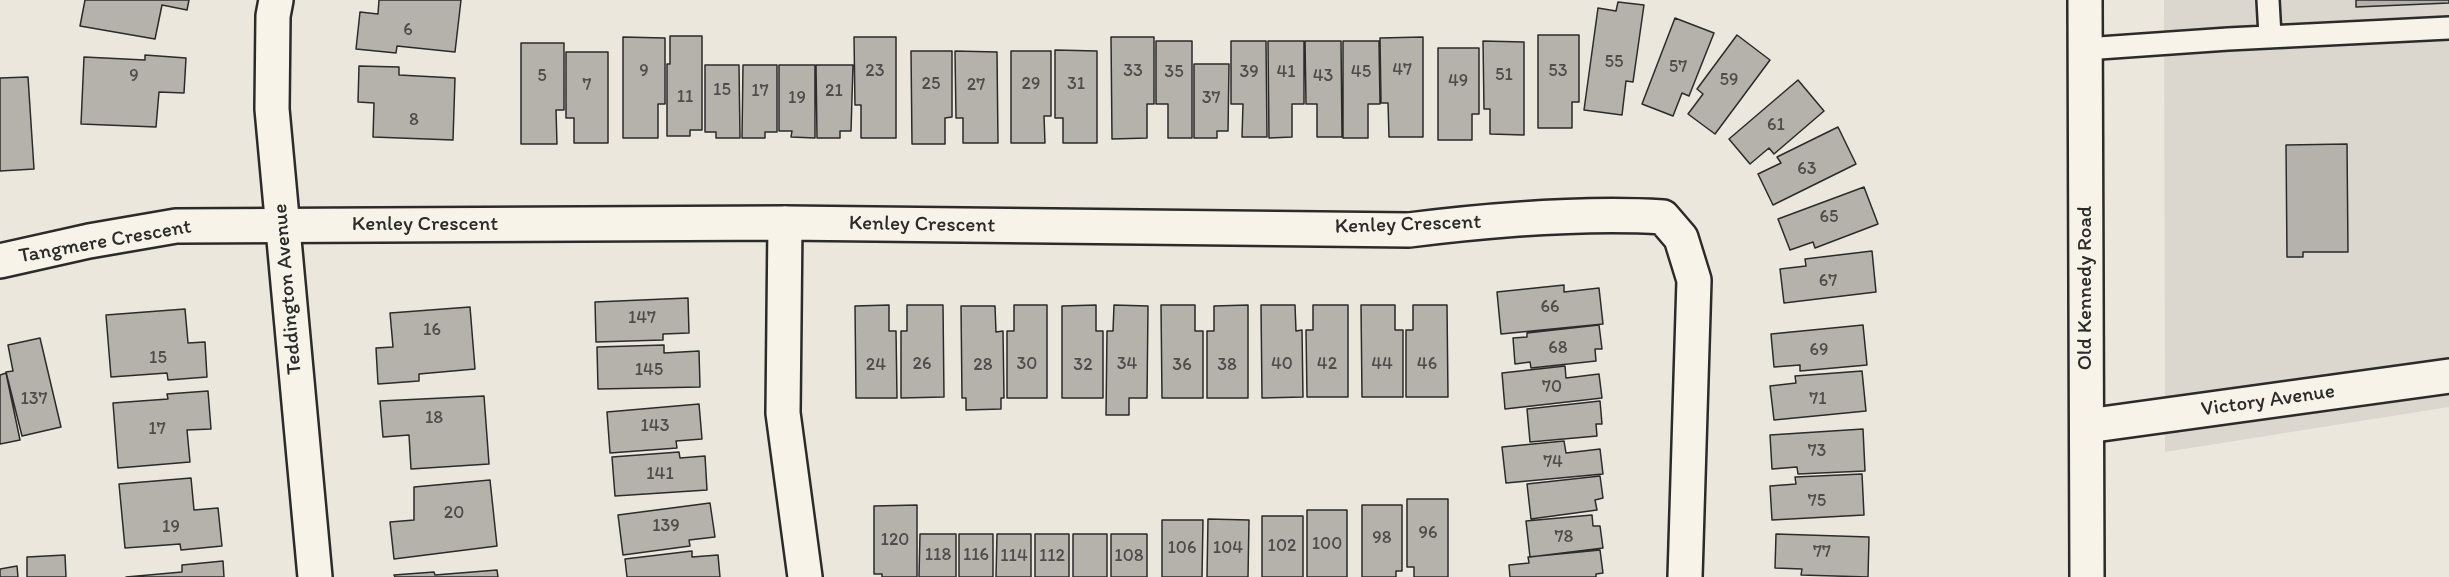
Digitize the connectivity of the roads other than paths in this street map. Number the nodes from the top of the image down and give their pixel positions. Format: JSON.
{"nodes":[{"id":1,"x":276,"y":0,"type":"edge"},
{"id":2,"x":2085,"y":0,"type":"edge"},
{"id":3,"x":2268,"y":0,"type":"edge"},
{"id":4,"x":2449,"y":28,"type":"edge"},
{"id":5,"x":2270,"y":36,"type":"junction"},
{"id":6,"x":2085,"y":49,"type":"junction"},
{"id":7,"x":785,"y":223,"type":"junction"},
{"id":8,"x":282,"y":226,"type":"junction"},
{"id":9,"x":0,"y":261,"type":"edge"},
{"id":10,"x":2449,"y":376,"type":"edge"},
{"id":11,"x":2087,"y":426,"type":"junction"},
{"id":12,"x":315,"y":577,"type":"edge"},
{"id":13,"x":805,"y":577,"type":"edge"},
{"id":14,"x":1685,"y":577,"type":"edge"},
{"id":15,"x":2087,"y":577,"type":"edge"}],
"edges":[{"from":1,"to":8,"type":"street","name":"Teddington Avenue"},
{"from":2,"to":6,"type":"street","name":"Old Kennedy Road"},
{"from":3,"to":5,"type":"lane"},
{"from":4,"to":5,"type":"lane"},
{"from":5,"to":6,"type":"lane"},
{"from":6,"to":11,"type":"street","name":"Old Kennedy Road"},
{"from":7,"to":8,"type":"street","name":"Kenley Crescent"},
{"from":7,"to":13,"type":"street"},
{"from":7,"to":14,"type":"street","name":"Kenley Crescent"},
{"from":8,"to":9,"type":"street","name":"Tangmere Crescent"},
{"from":8,"to":12,"type":"street","name":"Teddington Avenue"},
{"from":10,"to":11,"type":"street","name":"Victory Avenue"},
{"from":11,"to":15,"type":"street","name":"Old Kennedy Road"}]}
